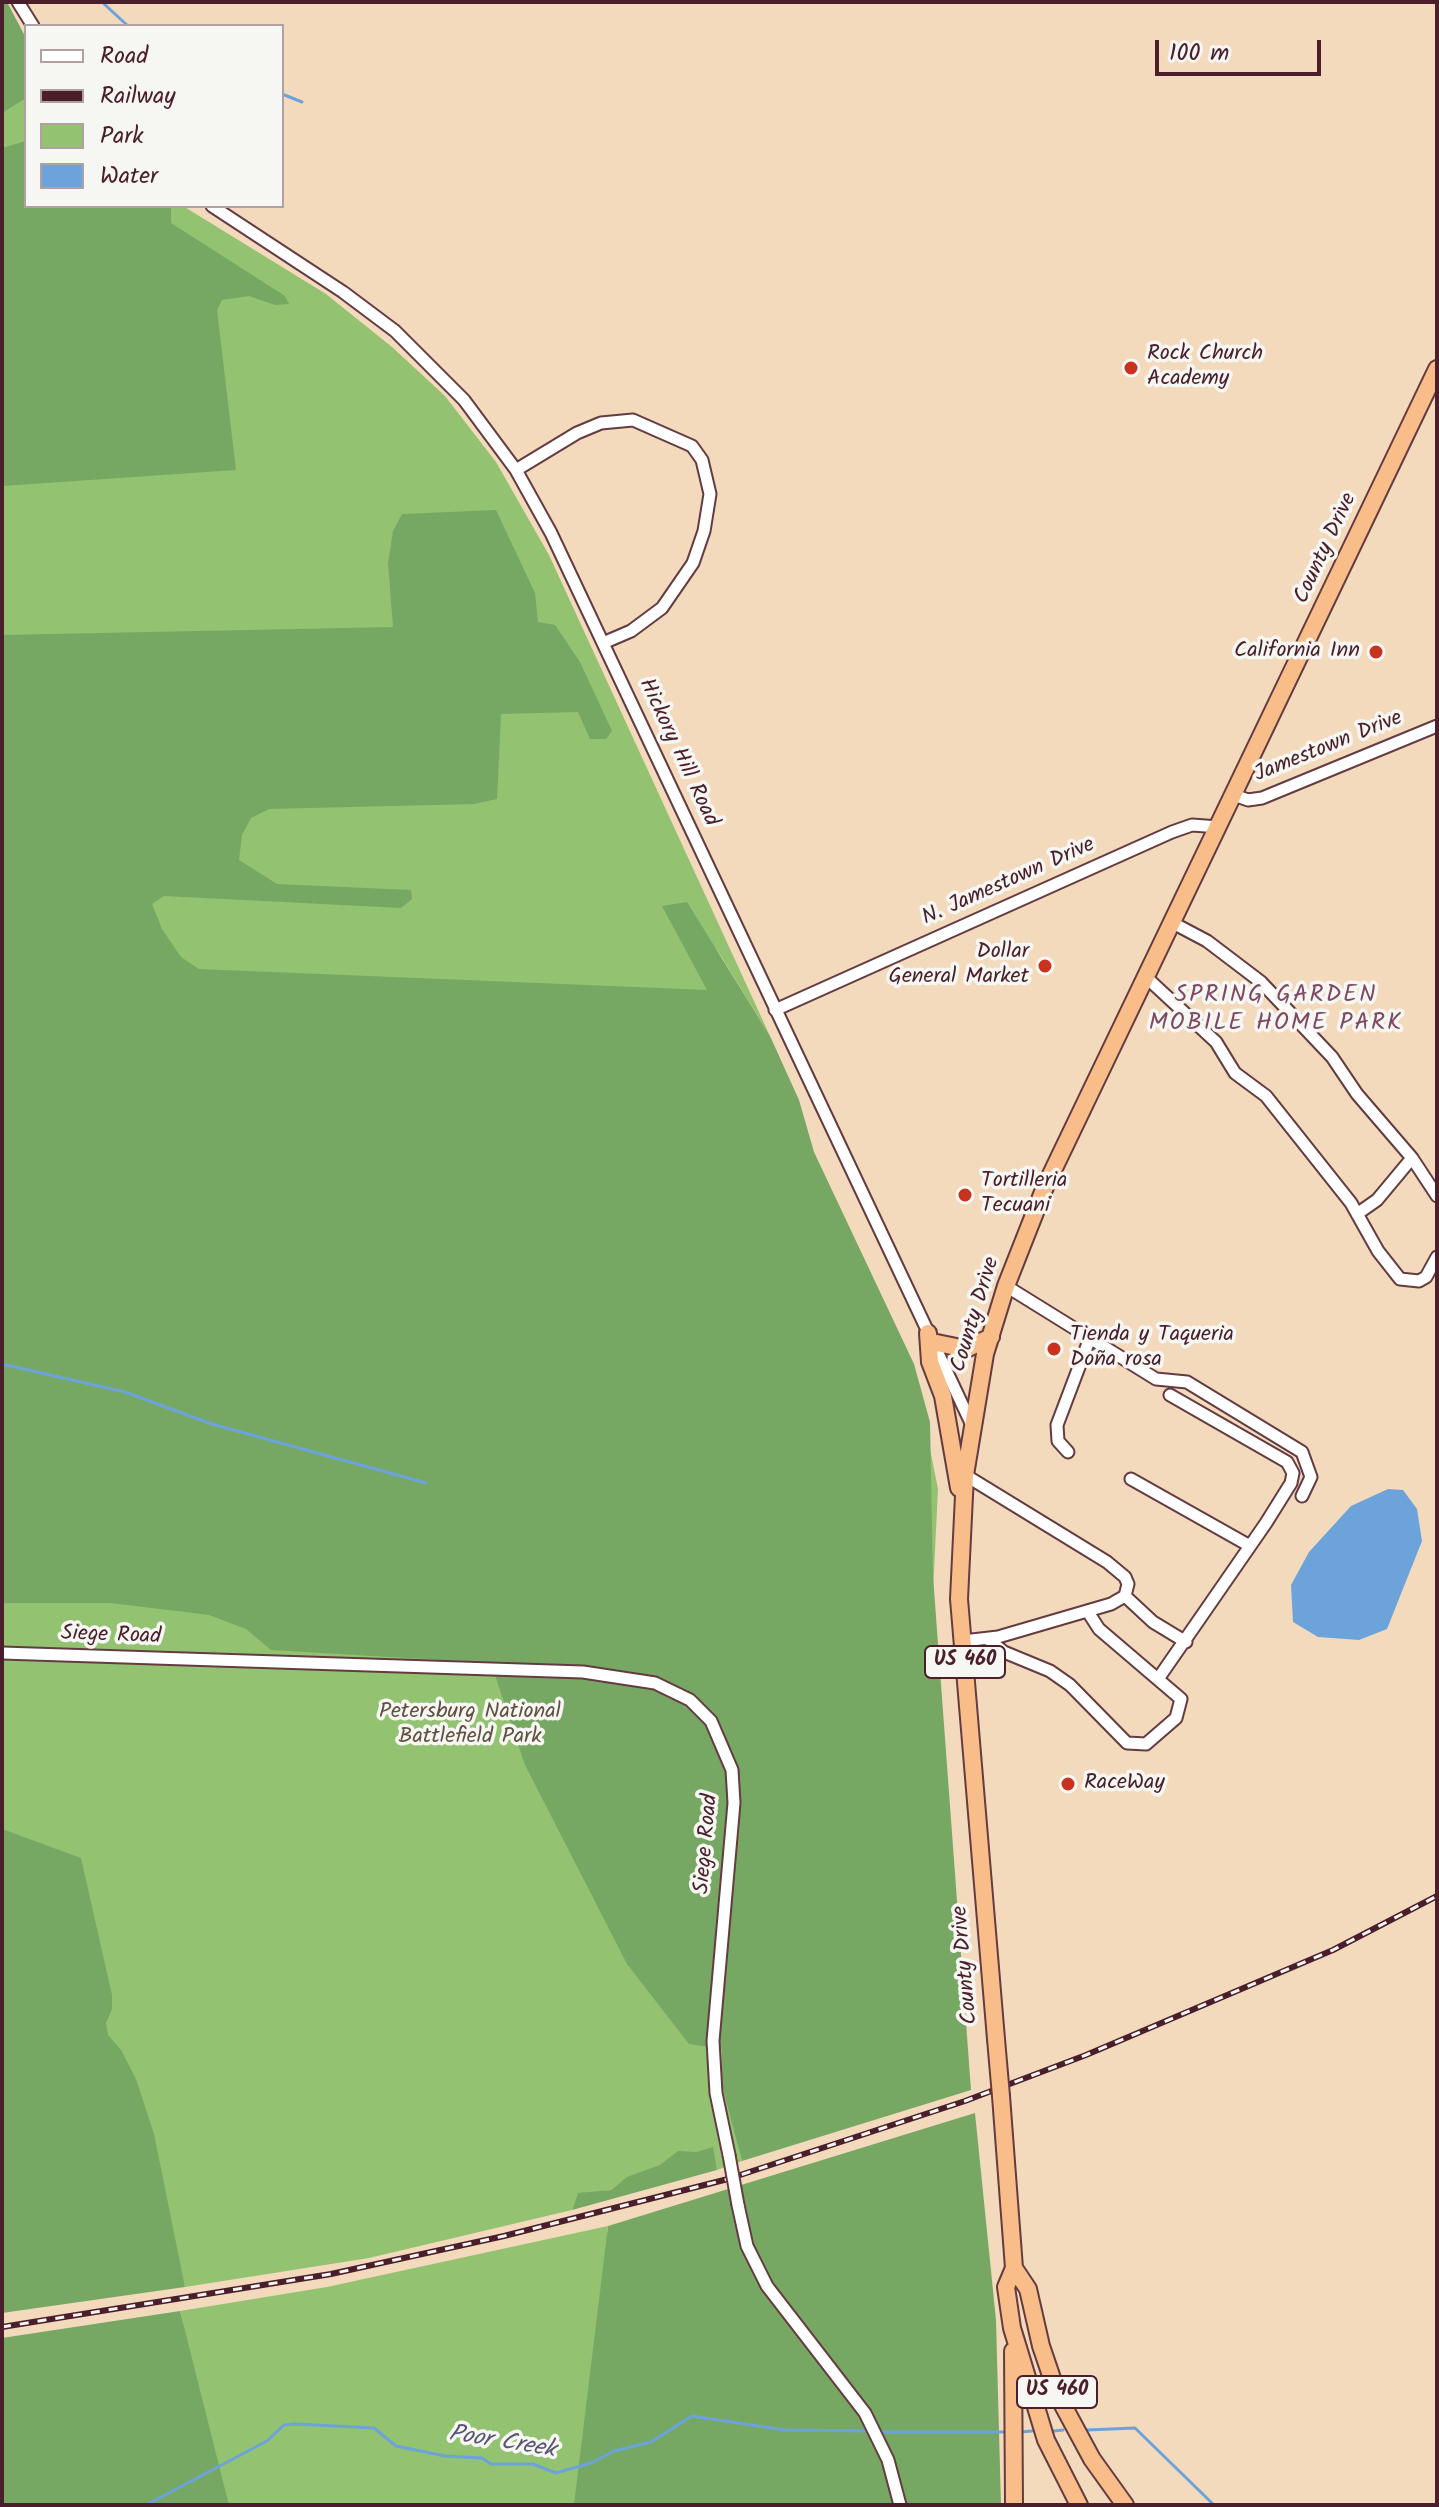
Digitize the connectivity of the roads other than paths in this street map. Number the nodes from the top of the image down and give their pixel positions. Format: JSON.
{"nodes":[{"id":1,"x":18,"y":2,"type":"edge"},
{"id":2,"x":32,"y":24,"type":"edge"},
{"id":3,"x":215,"y":208,"type":"edge"},
{"id":4,"x":1437,"y":369,"type":"edge"},
{"id":5,"x":516,"y":470,"type":"junction"},
{"id":6,"x":603,"y":643,"type":"junction"},
{"id":7,"x":1437,"y":726,"type":"edge"},
{"id":8,"x":1234,"y":795,"type":"junction"},
{"id":9,"x":1219,"y":827,"type":"junction"},
{"id":10,"x":1173,"y":923,"type":"junction"},
{"id":11,"x":1147,"y":978,"type":"junction"},
{"id":12,"x":775,"y":1010,"type":"junction"},
{"id":13,"x":1412,"y":1158,"type":"junction"},
{"id":14,"x":1437,"y":1196,"type":"edge"},
{"id":15,"x":1357,"y":1214,"type":"junction"},
{"id":16,"x":1437,"y":1257,"type":"edge"},
{"id":17,"x":1006,"y":1286,"type":"junction"},
{"id":18,"x":991,"y":1337,"type":"junction"},
{"id":19,"x":930,"y":1338,"type":"junction"},
{"id":20,"x":1090,"y":1338,"type":"junction"},
{"id":21,"x":1170,"y":1395,"type":"dead end"},
{"id":22,"x":971,"y":1423,"type":"junction"},
{"id":23,"x":1068,"y":1452,"type":"dead end"},
{"id":24,"x":965,"y":1475,"type":"junction"},
{"id":25,"x":1131,"y":1479,"type":"dead end"},
{"id":26,"x":1302,"y":1496,"type":"dead end"},
{"id":27,"x":962,"y":1509,"type":"junction"},
{"id":28,"x":1250,"y":1546,"type":"junction"},
{"id":29,"x":1125,"y":1596,"type":"junction"},
{"id":30,"x":1088,"y":1612,"type":"junction"},
{"id":31,"x":988,"y":1639,"type":"junction"},
{"id":32,"x":963,"y":1641,"type":"junction"},
{"id":33,"x":1186,"y":1642,"type":"junction"},
{"id":34,"x":2,"y":1653,"type":"edge"},
{"id":35,"x":1158,"y":1679,"type":"junction"},
{"id":36,"x":1014,"y":2268,"type":"junction"},
{"id":37,"x":1014,"y":2338,"type":"junction"},
{"id":38,"x":900,"y":2505,"type":"edge"},
{"id":39,"x":1014,"y":2505,"type":"edge"},
{"id":40,"x":1079,"y":2505,"type":"edge"},
{"id":41,"x":1125,"y":2505,"type":"edge"}],
"edges":[{"from":1,"to":2,"type":"street"},
{"from":3,"to":5,"type":"street","name":"Hickory Hill Road"},
{"from":4,"to":8,"type":"highway","name":"County Drive","number":"US 460"},
{"from":5,"to":6,"type":"street","name":"Hickory Hill Road"},
{"from":5,"to":6,"type":"street"},
{"from":6,"to":12,"type":"street","name":"Hickory Hill Road"},
{"from":7,"to":8,"type":"street","name":"Jamestown Drive"},
{"from":8,"to":9,"type":"highway","name":"County Drive","number":"US 460"},
{"from":9,"to":10,"type":"highway","name":"County Drive","number":"US 460"},
{"from":9,"to":12,"type":"street","name":"N. Jamestown Drive"},
{"from":10,"to":11,"type":"highway","name":"County Drive","number":"US 460"},
{"from":10,"to":13,"type":"street"},
{"from":11,"to":15,"type":"street"},
{"from":11,"to":17,"type":"highway","name":"County Drive","number":"US 460"},
{"from":12,"to":19,"type":"street","name":"Hickory Hill Road"},
{"from":13,"to":14,"type":"street"},
{"from":13,"to":15,"type":"street"},
{"from":15,"to":16,"type":"street"},
{"from":17,"to":18,"type":"highway","name":"County Drive","number":"US 460"},
{"from":17,"to":20,"type":"street"},
{"from":18,"to":19,"type":"highway"},
{"from":18,"to":22,"type":"highway","name":"County Drive","number":"US 460"},
{"from":19,"to":22,"type":"street","name":"Hickory Hill Road"},
{"from":19,"to":27,"type":"highway"},
{"from":20,"to":23,"type":"street"},
{"from":20,"to":26,"type":"street"},
{"from":21,"to":28,"type":"street"},
{"from":22,"to":24,"type":"highway","name":"County Drive","number":"US 460"},
{"from":24,"to":27,"type":"highway","name":"County Drive","number":"US 460"},
{"from":24,"to":29,"type":"street"},
{"from":25,"to":28,"type":"street"},
{"from":27,"to":32,"type":"highway","name":"County Drive","number":"US 460"},
{"from":28,"to":33,"type":"street"},
{"from":29,"to":30,"type":"street"},
{"from":29,"to":33,"type":"street"},
{"from":30,"to":31,"type":"street"},
{"from":30,"to":35,"type":"street"},
{"from":31,"to":32,"type":"street"},
{"from":31,"to":35,"type":"street"},
{"from":32,"to":36,"type":"highway","name":"County Drive","number":"US 460","bridge":true},
{"from":33,"to":35,"type":"street"},
{"from":34,"to":38,"type":"street","name":"Siege Road","bridge":true},
{"from":36,"to":37,"type":"highway","name":"County Drive","number":"US 460"},
{"from":36,"to":41,"type":"highway","name":"County Drive","number":"US 460"},
{"from":37,"to":39,"type":"highway"},
{"from":37,"to":40,"type":"highway","name":"County Drive","number":"US 460"}]}
